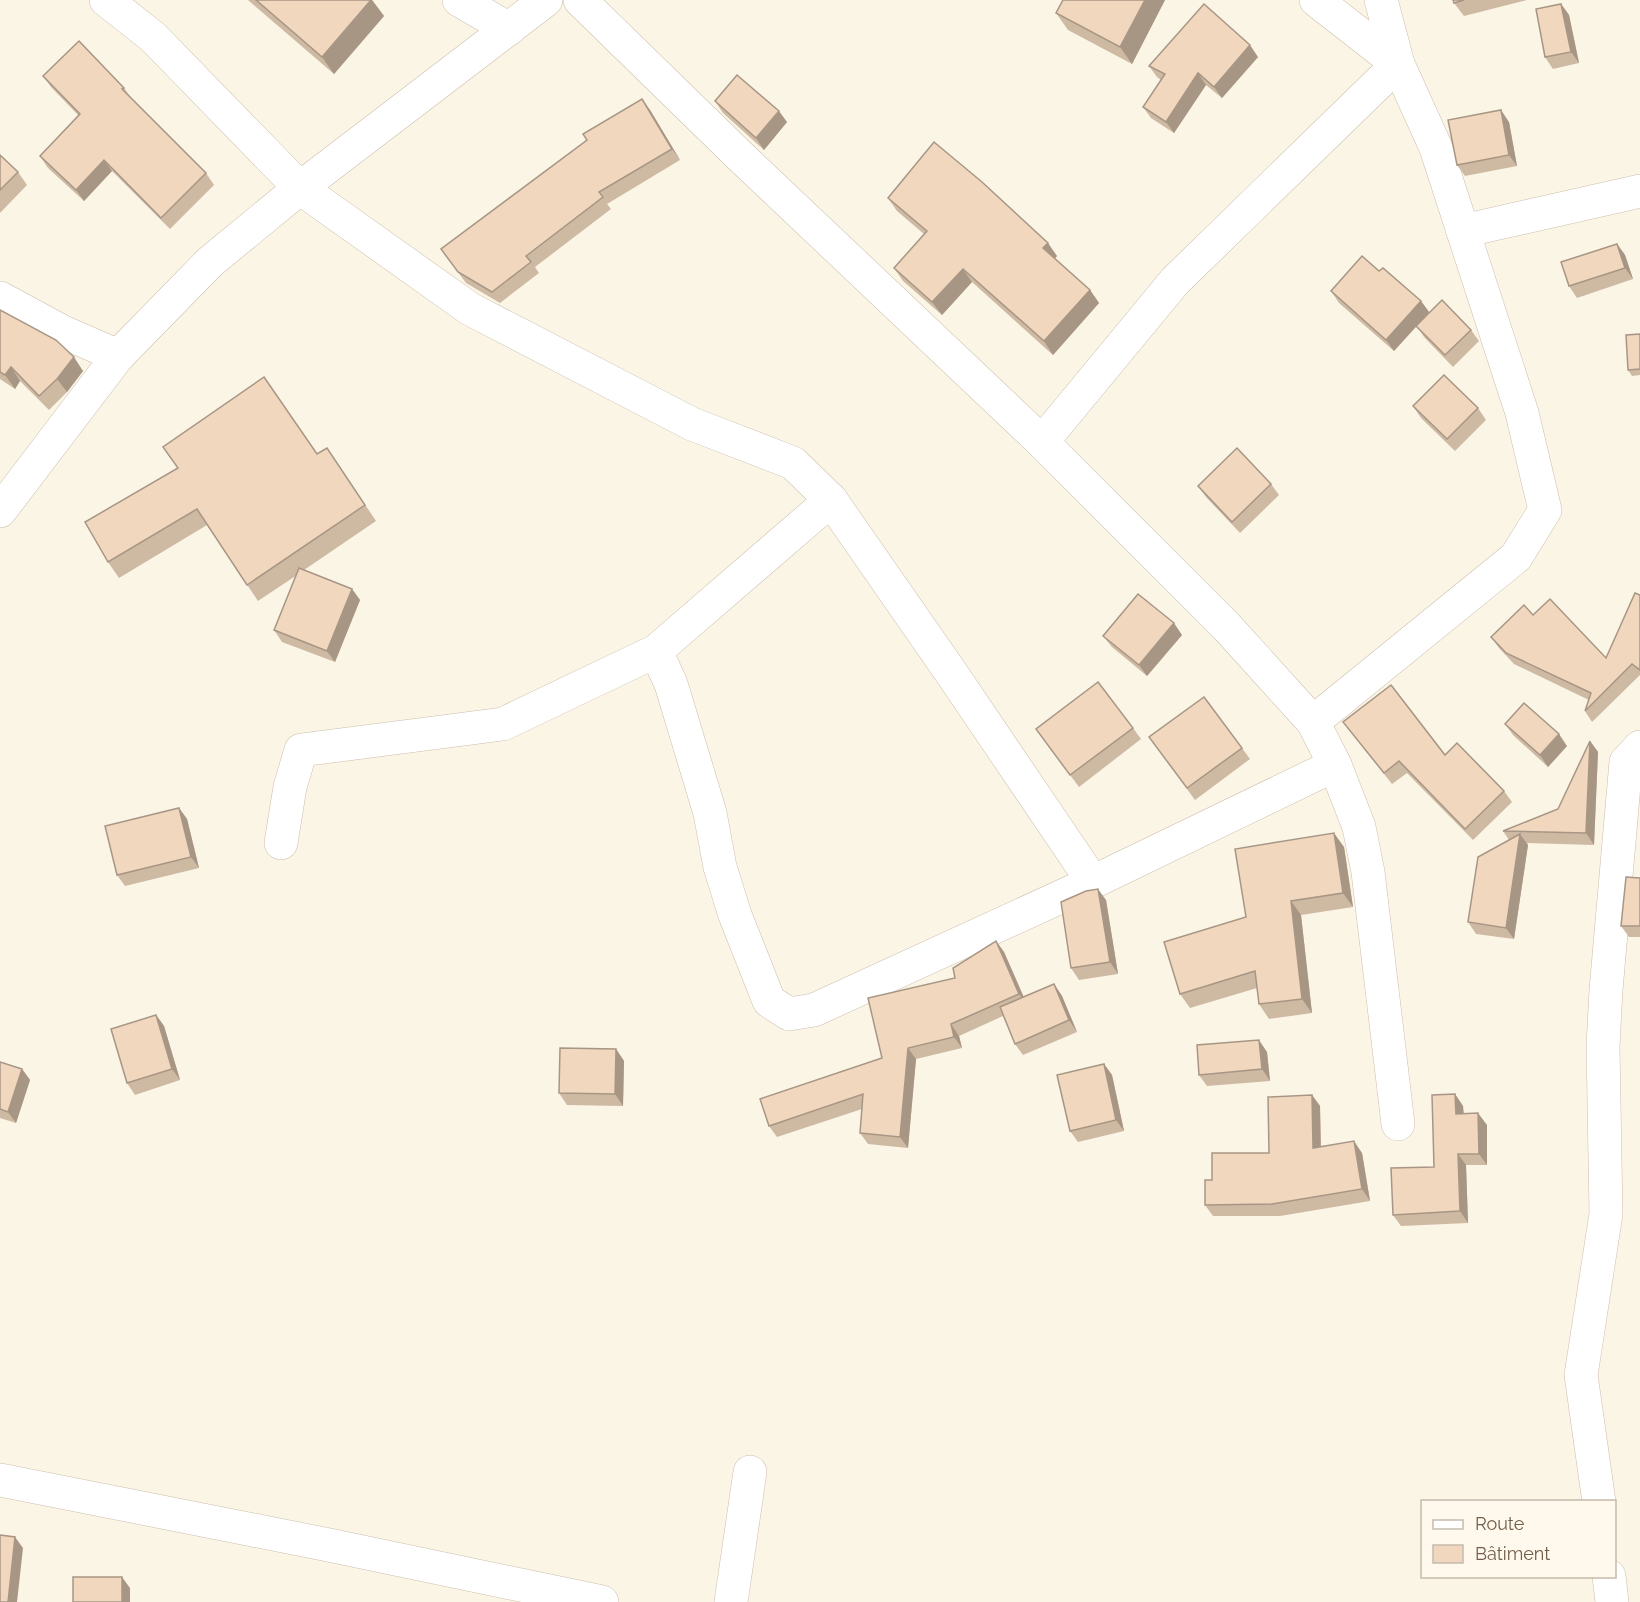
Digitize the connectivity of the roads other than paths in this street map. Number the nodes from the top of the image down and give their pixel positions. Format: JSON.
{"nodes":[{"id":1,"x":106,"y":0,"type":"edge"},
{"id":2,"x":459,"y":0,"type":"edge"},
{"id":3,"x":546,"y":0,"type":"edge"},
{"id":4,"x":580,"y":0,"type":"edge"},
{"id":5,"x":1316,"y":0,"type":"edge"},
{"id":6,"x":1381,"y":0,"type":"edge"},
{"id":7,"x":508,"y":29,"type":"junction"},
{"id":8,"x":1398,"y":64,"type":"junction"},
{"id":9,"x":300,"y":188,"type":"junction"},
{"id":10,"x":1640,"y":191,"type":"edge"},
{"id":11,"x":1463,"y":231,"type":"junction"},
{"id":12,"x":0,"y":298,"type":"edge"},
{"id":13,"x":118,"y":356,"type":"junction"},
{"id":14,"x":1042,"y":442,"type":"junction"},
{"id":15,"x":831,"y":500,"type":"junction"},
{"id":16,"x":0,"y":511,"type":"edge"},
{"id":17,"x":656,"y":651,"type":"junction"},
{"id":18,"x":1313,"y":722,"type":"junction"},
{"id":19,"x":1640,"y":747,"type":"edge"},
{"id":20,"x":1335,"y":765,"type":"junction"},
{"id":21,"x":281,"y":843,"type":"dead end"},
{"id":22,"x":1093,"y":882,"type":"junction"},
{"id":23,"x":1398,"y":1124,"type":"dead end"},
{"id":24,"x":750,"y":1472,"type":"dead end"},
{"id":25,"x":0,"y":1480,"type":"edge"},
{"id":26,"x":1599,"y":1500,"type":"edge"},
{"id":27,"x":1609,"y":1578,"type":"edge"},
{"id":28,"x":602,"y":1602,"type":"edge"},
{"id":29,"x":731,"y":1602,"type":"edge"},
{"id":30,"x":1612,"y":1602,"type":"edge"}],
"edges":[{"from":1,"to":9,"type":"street"},
{"from":2,"to":7,"type":"street"},
{"from":3,"to":7,"type":"street"},
{"from":4,"to":14,"type":"street"},
{"from":5,"to":8,"type":"street"},
{"from":6,"to":8,"type":"street"},
{"from":7,"to":9,"type":"street"},
{"from":8,"to":11,"type":"street"},
{"from":8,"to":14,"type":"street"},
{"from":9,"to":13,"type":"street"},
{"from":9,"to":15,"type":"street"},
{"from":10,"to":11,"type":"street"},
{"from":11,"to":18,"type":"street"},
{"from":12,"to":13,"type":"street"},
{"from":13,"to":16,"type":"street"},
{"from":14,"to":18,"type":"street"},
{"from":15,"to":17,"type":"street"},
{"from":15,"to":22,"type":"street"},
{"from":17,"to":21,"type":"street"},
{"from":17,"to":22,"type":"street"},
{"from":18,"to":20,"type":"street"},
{"from":19,"to":26,"type":"street"},
{"from":20,"to":22,"type":"street"},
{"from":20,"to":23,"type":"street"},
{"from":24,"to":29,"type":"street"},
{"from":25,"to":28,"type":"street"},
{"from":27,"to":30,"type":"street"}]}
